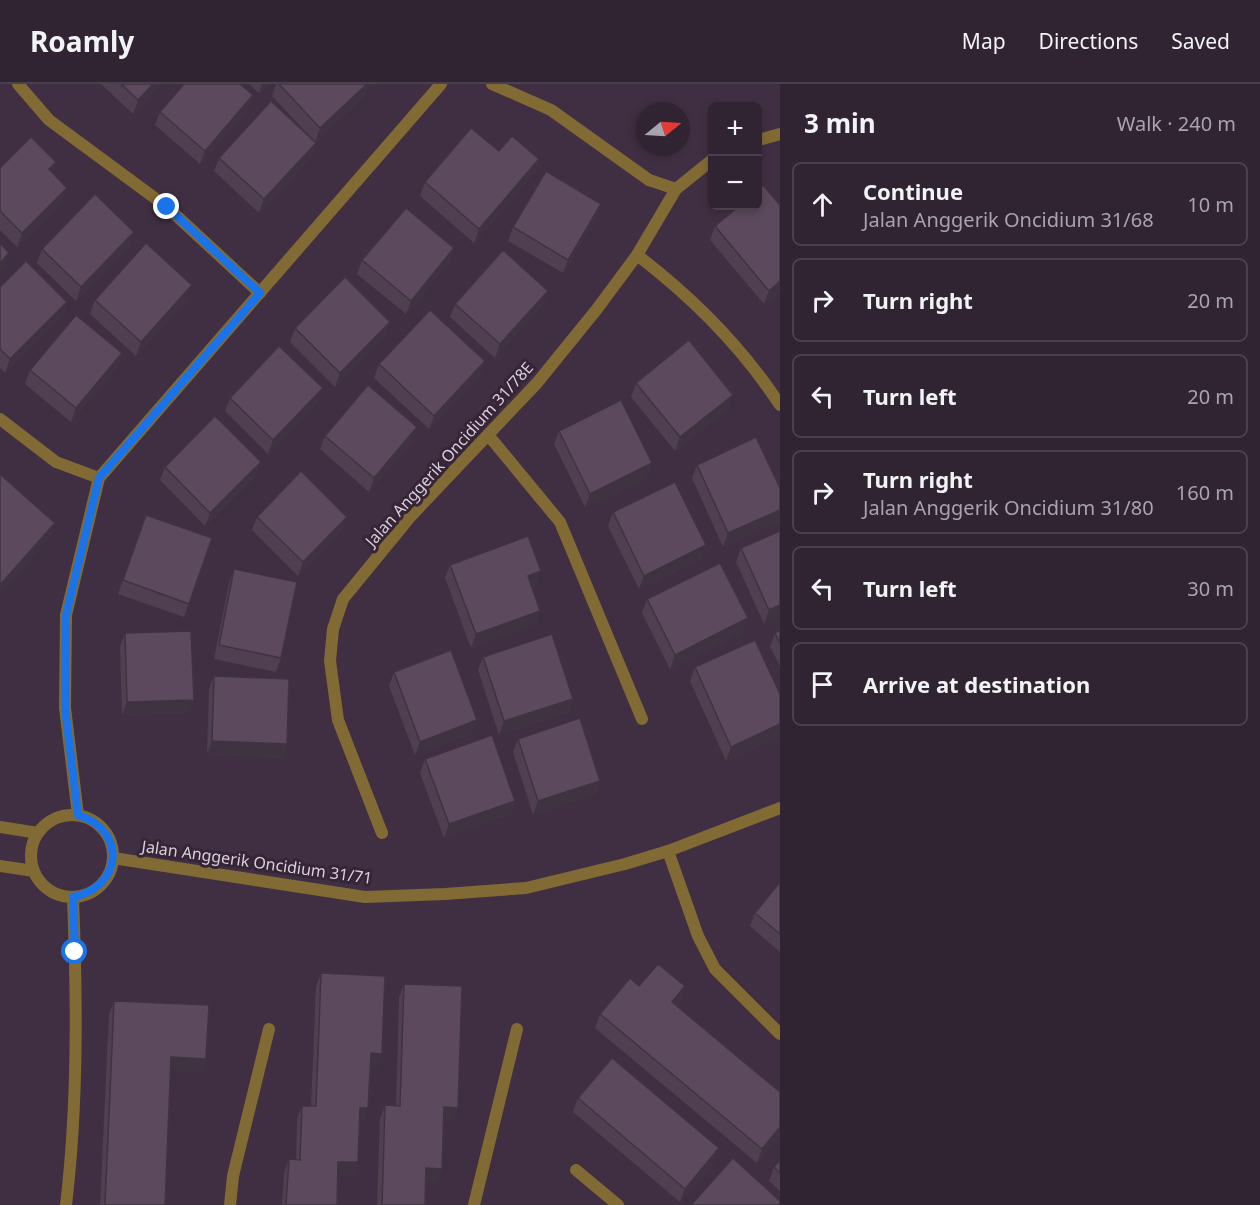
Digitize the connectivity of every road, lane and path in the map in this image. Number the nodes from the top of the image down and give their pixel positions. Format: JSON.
{"nodes":[{"id":1,"x":18,"y":84,"type":"edge"},
{"id":2,"x":441,"y":84,"type":"edge"},
{"id":3,"x":492,"y":84,"type":"edge"},
{"id":4,"x":780,"y":134,"type":"edge"},
{"id":5,"x":762,"y":139,"type":"edge"},
{"id":6,"x":708,"y":163,"type":"edge"},
{"id":7,"x":676,"y":189,"type":"junction"},
{"id":8,"x":638,"y":255,"type":"junction"},
{"id":9,"x":260,"y":293,"type":"junction"},
{"id":10,"x":780,"y":405,"type":"edge"},
{"id":11,"x":0,"y":419,"type":"edge"},
{"id":12,"x":489,"y":435,"type":"junction"},
{"id":13,"x":99,"y":478,"type":"junction"},
{"id":14,"x":642,"y":719,"type":"dead end"},
{"id":15,"x":780,"y":808,"type":"edge"},
{"id":16,"x":78,"y":815,"type":"junction"},
{"id":17,"x":0,"y":828,"type":"edge"},
{"id":18,"x":38,"y":833,"type":"junction"},
{"id":19,"x":382,"y":833,"type":"dead end"},
{"id":20,"x":668,"y":850,"type":"junction"},
{"id":21,"x":113,"y":858,"type":"junction"},
{"id":22,"x":0,"y":866,"type":"edge"},
{"id":23,"x":34,"y":871,"type":"junction"},
{"id":24,"x":73,"y":897,"type":"junction"},
{"id":25,"x":269,"y":1029,"type":"dead end"},
{"id":26,"x":517,"y":1029,"type":"dead end"},
{"id":27,"x":780,"y":1034,"type":"edge"},
{"id":28,"x":576,"y":1170,"type":"dead end"},
{"id":29,"x":66,"y":1205,"type":"edge"},
{"id":30,"x":230,"y":1205,"type":"edge"},
{"id":31,"x":474,"y":1205,"type":"edge"},
{"id":32,"x":618,"y":1205,"type":"edge"}],
"edges":[{"from":1,"to":9,"type":"street"},
{"from":2,"to":9,"type":"street"},
{"from":3,"to":7,"type":"street"},
{"from":4,"to":5,"type":"street"},
{"from":6,"to":7,"type":"street"},
{"from":7,"to":8,"type":"street","name":"Jalan Anggerik Oncidium 31/78E"},
{"from":8,"to":10,"type":"street"},
{"from":8,"to":12,"type":"street","name":"Jalan Anggerik Oncidium 31/78E"},
{"from":9,"to":13,"type":"street"},
{"from":11,"to":13,"type":"street"},
{"from":12,"to":14,"type":"street"},
{"from":12,"to":19,"type":"street","name":"Jalan Anggerik Oncidium 31/78E"},
{"from":13,"to":16,"type":"street"},
{"from":15,"to":20,"type":"street","name":"Jalan Anggerik Oncidium 31/71"},
{"from":16,"to":18,"type":"street"},
{"from":16,"to":21,"type":"street"},
{"from":17,"to":18,"type":"street"},
{"from":18,"to":23,"type":"street"},
{"from":20,"to":21,"type":"street","name":"Jalan Anggerik Oncidium 31/71"},
{"from":20,"to":27,"type":"street"},
{"from":21,"to":24,"type":"street"},
{"from":22,"to":23,"type":"street"},
{"from":23,"to":24,"type":"street"},
{"from":24,"to":29,"type":"street"},
{"from":25,"to":30,"type":"street"},
{"from":26,"to":31,"type":"street"},
{"from":28,"to":32,"type":"street"}]}
